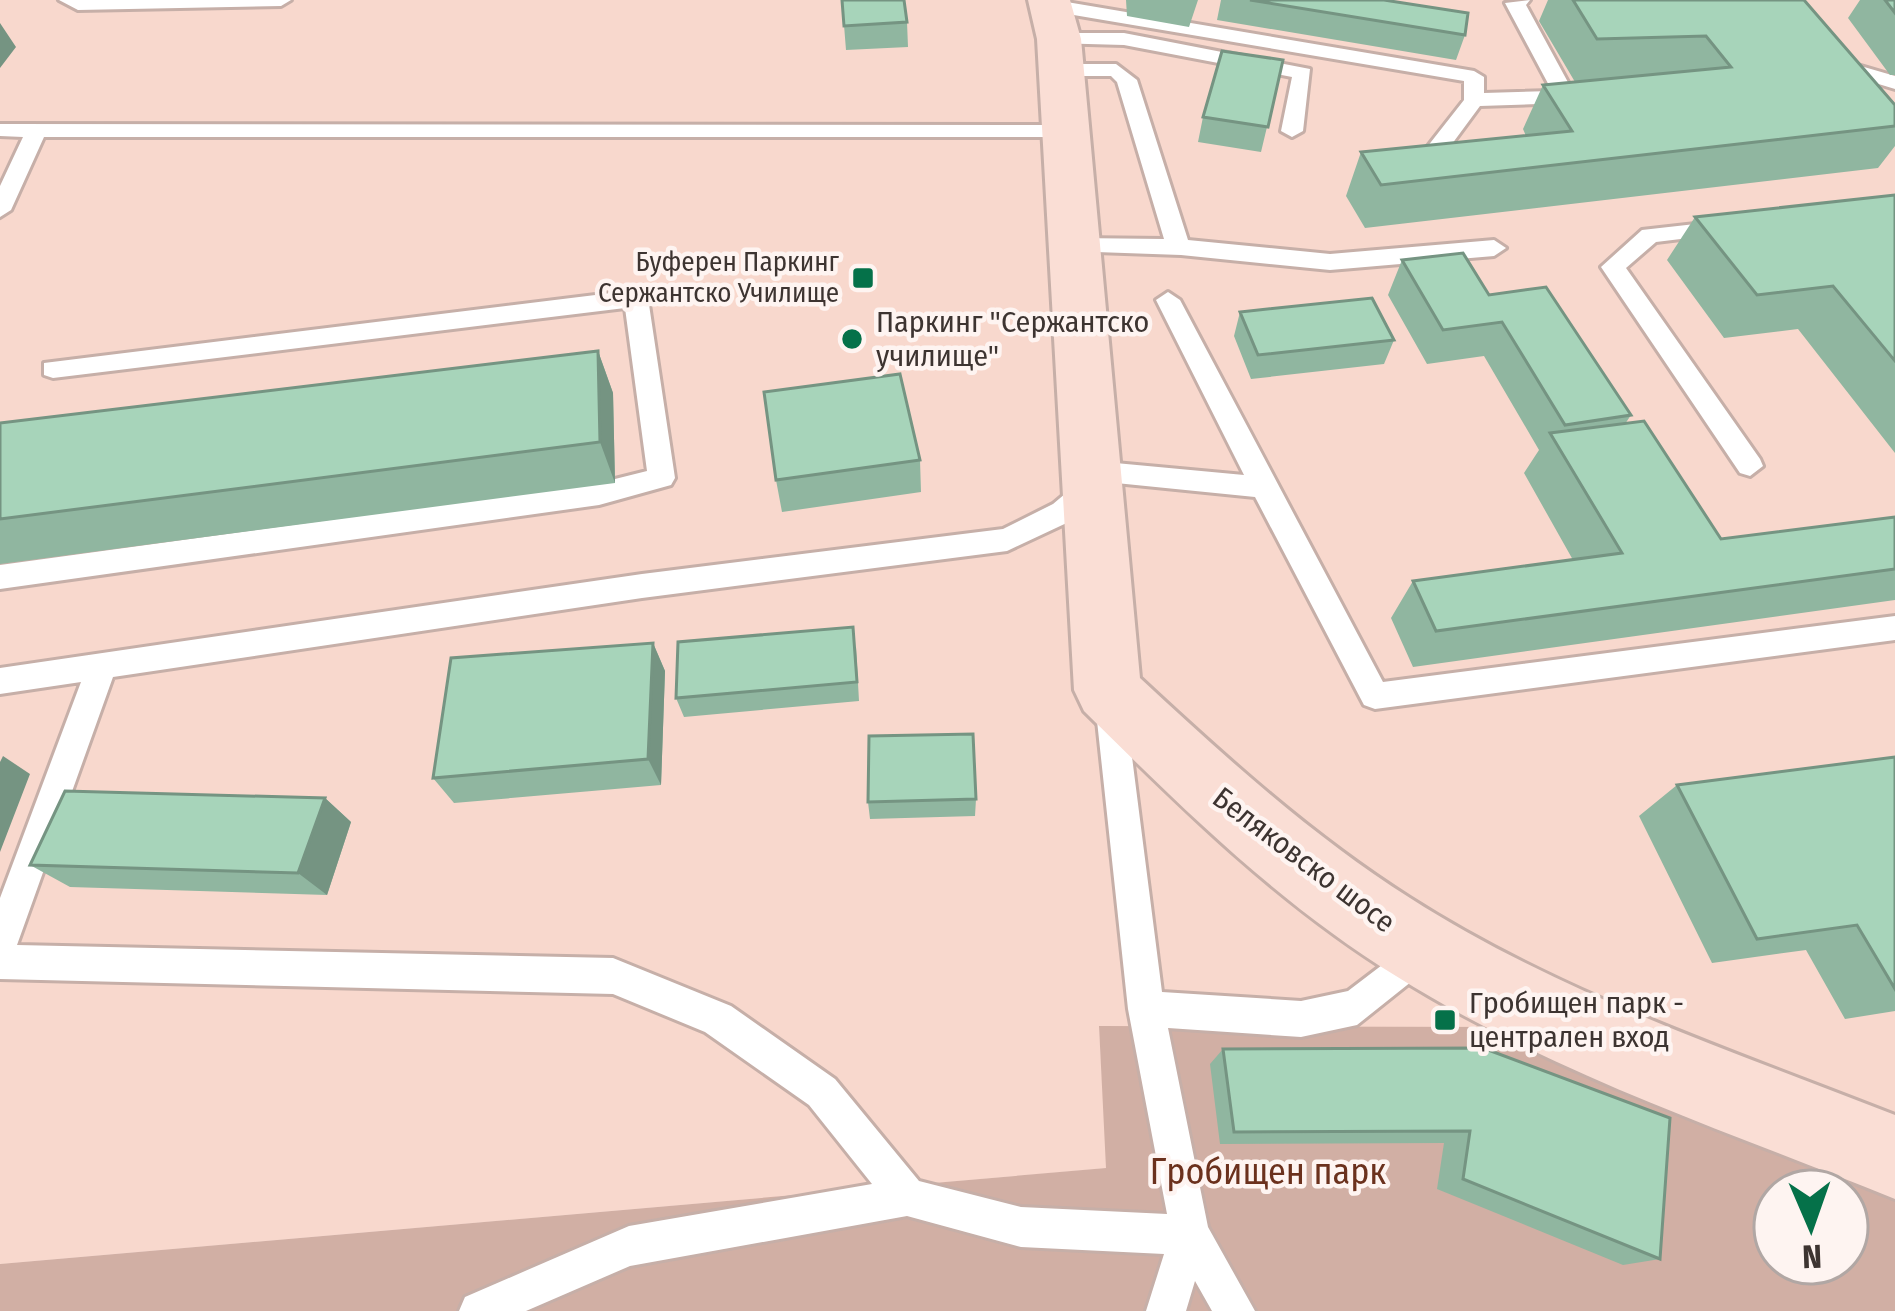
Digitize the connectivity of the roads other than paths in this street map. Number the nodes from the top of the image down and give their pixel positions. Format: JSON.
{"nodes":[{"id":1,"x":70,"y":0,"type":"edge"},
{"id":2,"x":281,"y":0,"type":"edge"},
{"id":3,"x":1520,"y":0,"type":"edge"},
{"id":4,"x":1780,"y":0,"type":"edge"},
{"id":5,"x":1057,"y":49,"type":"edge"},
{"id":6,"x":1895,"y":83,"type":"edge"},
{"id":7,"x":1474,"y":100,"type":"junction"},
{"id":8,"x":37,"y":129,"type":"junction"},
{"id":9,"x":0,"y":130,"type":"edge"},
{"id":10,"x":1292,"y":130,"type":"dead end"},
{"id":11,"x":1395,"y":165,"type":"edge"},
{"id":12,"x":0,"y":210,"type":"edge"},
{"id":13,"x":1738,"y":227,"type":"edge"},
{"id":14,"x":1076,"y":246,"type":"junction"},
{"id":15,"x":1181,"y":247,"type":"junction"},
{"id":16,"x":1494,"y":248,"type":"dead end"},
{"id":17,"x":1168,"y":299,"type":"dead end"},
{"id":18,"x":53,"y":369,"type":"dead end"},
{"id":19,"x":1750,"y":466,"type":"dead end"},
{"id":20,"x":1094,"y":478,"type":"junction"},
{"id":21,"x":1264,"y":487,"type":"junction"},
{"id":22,"x":0,"y":577,"type":"edge"},
{"id":23,"x":1895,"y":628,"type":"edge"},
{"id":24,"x":102,"y":666,"type":"junction"},
{"id":25,"x":0,"y":681,"type":"edge"},
{"id":26,"x":1108,"y":690,"type":"junction"},
{"id":27,"x":0,"y":944,"type":"edge"},
{"id":28,"x":1424,"y":950,"type":"junction"},
{"id":29,"x":0,"y":962,"type":"edge"},
{"id":30,"x":1146,"y":1009,"type":"junction"},
{"id":31,"x":1895,"y":1156,"type":"edge"},
{"id":32,"x":907,"y":1197,"type":"junction"},
{"id":33,"x":1190,"y":1234,"type":"junction"},
{"id":34,"x":478,"y":1311,"type":"edge"},
{"id":35,"x":1166,"y":1311,"type":"edge"},
{"id":36,"x":1235,"y":1311,"type":"edge"}],
"edges":[{"from":1,"to":2,"type":"lane"},
{"from":3,"to":7,"type":"lane"},
{"from":4,"to":6,"type":"lane"},
{"from":5,"to":7,"type":"lane"},
{"from":5,"to":8,"type":"lane"},
{"from":5,"to":10,"type":"lane"},
{"from":5,"to":14,"type":"street"},
{"from":5,"to":15,"type":"lane"},
{"from":7,"to":11,"type":"lane"},
{"from":8,"to":9,"type":"lane"},
{"from":8,"to":12,"type":"lane"},
{"from":13,"to":19,"type":"lane"},
{"from":14,"to":15,"type":"lane"},
{"from":14,"to":20,"type":"street"},
{"from":15,"to":16,"type":"lane"},
{"from":17,"to":21,"type":"lane"},
{"from":18,"to":22,"type":"lane"},
{"from":20,"to":21,"type":"lane"},
{"from":20,"to":24,"type":"lane"},
{"from":20,"to":26,"type":"street"},
{"from":21,"to":23,"type":"lane"},
{"from":24,"to":25,"type":"lane"},
{"from":24,"to":27,"type":"lane"},
{"from":26,"to":28,"type":"street","name":"Беляковско шосе"},
{"from":26,"to":30,"type":"lane"},
{"from":28,"to":30,"type":"lane"},
{"from":28,"to":31,"type":"street","name":"Беляковско шосе"},
{"from":29,"to":32,"type":"lane"},
{"from":30,"to":33,"type":"lane"},
{"from":32,"to":33,"type":"lane"},
{"from":32,"to":34,"type":"lane"},
{"from":33,"to":35,"type":"lane"},
{"from":33,"to":36,"type":"lane"}]}
